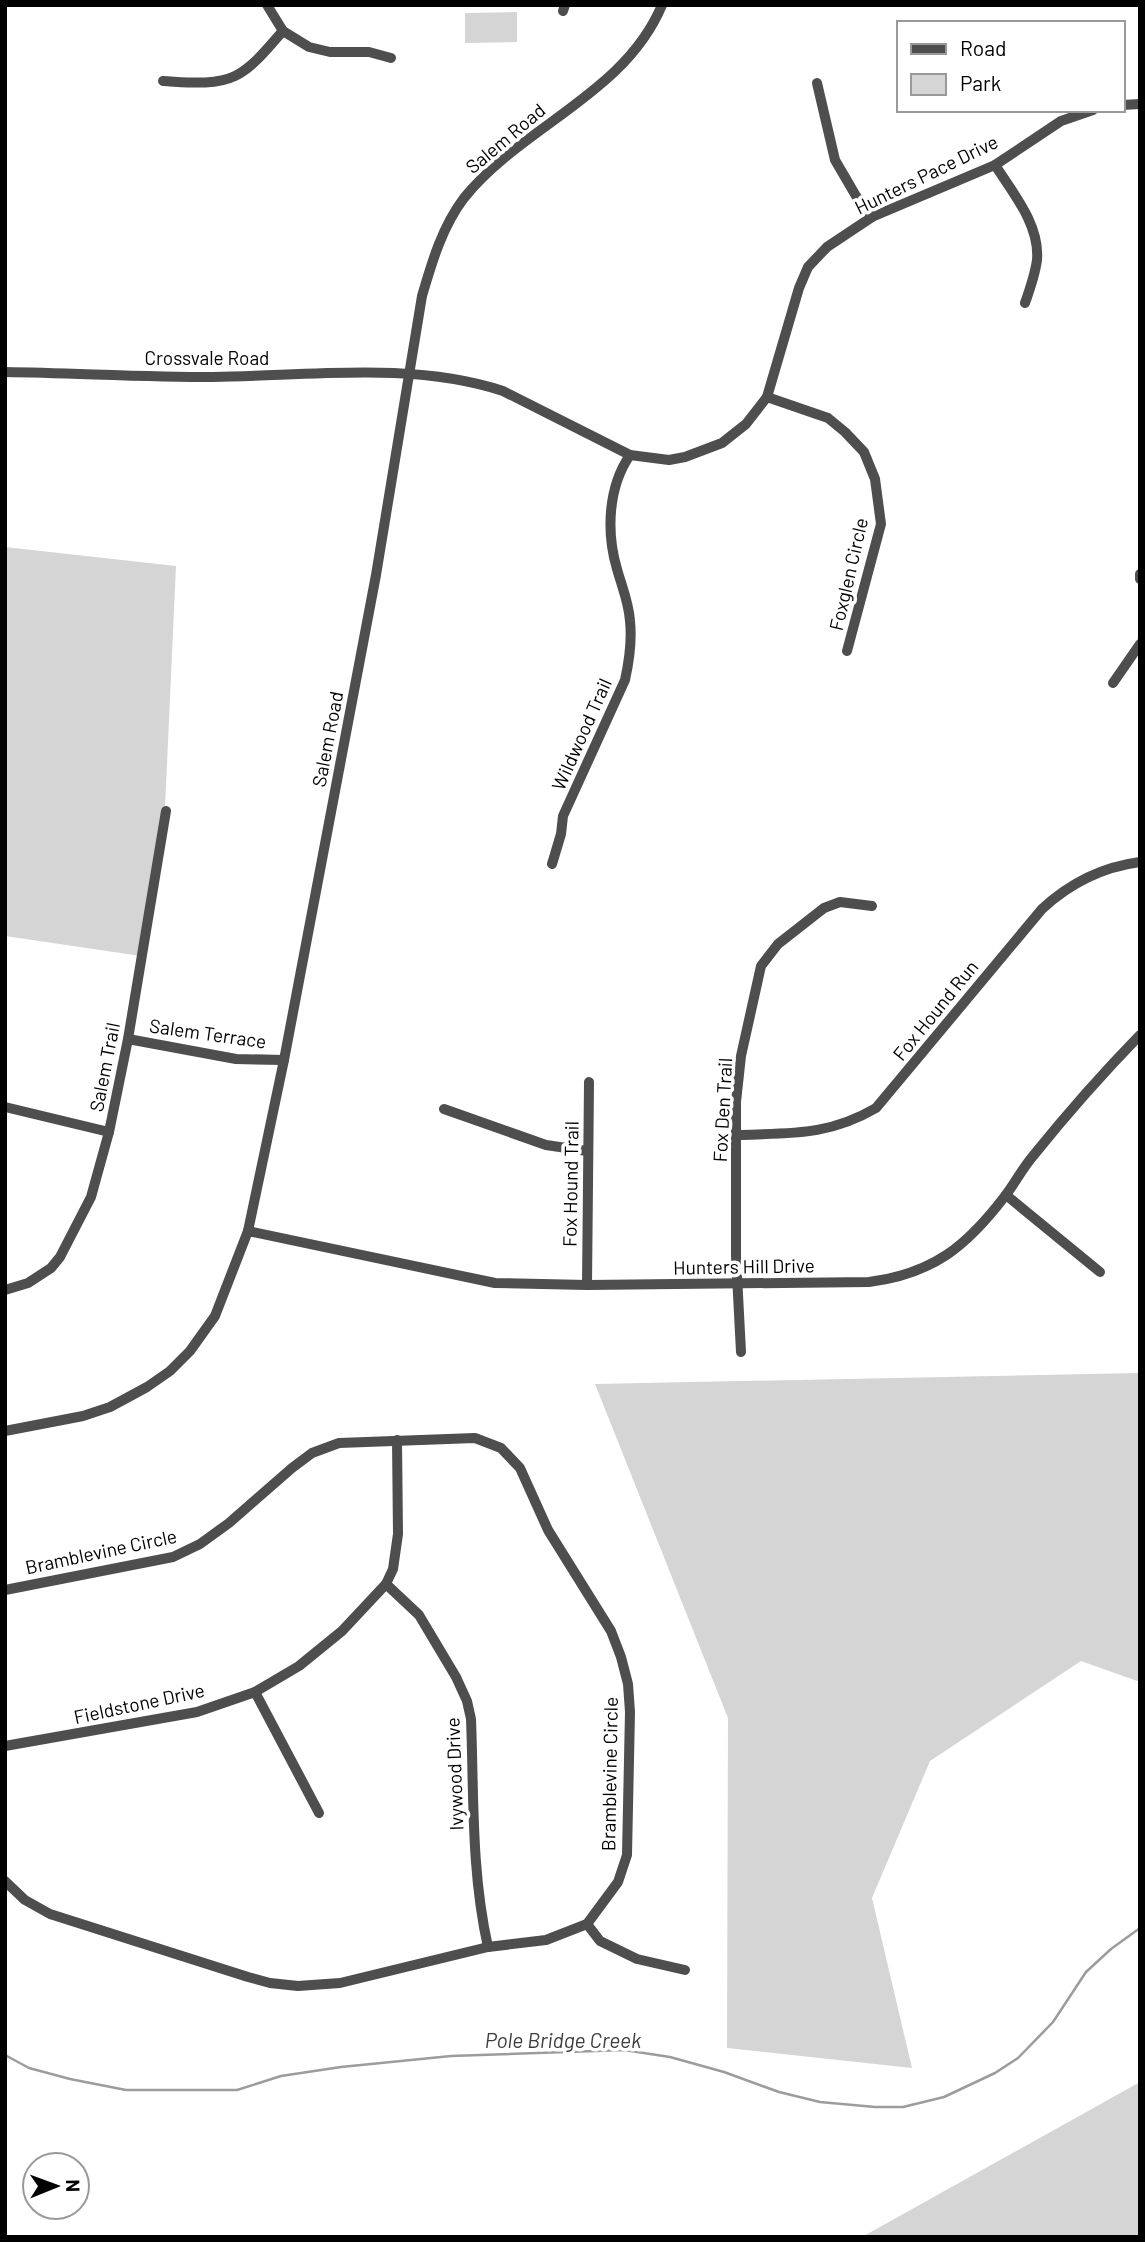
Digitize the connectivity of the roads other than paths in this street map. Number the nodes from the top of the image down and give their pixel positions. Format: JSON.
{"nodes":[{"id":1,"x":267,"y":5,"type":"edge"},
{"id":2,"x":662,"y":5,"type":"edge"},
{"id":3,"x":283,"y":31,"type":"junction"},
{"id":4,"x":391,"y":58,"type":"dead end"},
{"id":5,"x":163,"y":81,"type":"dead end"},
{"id":6,"x":817,"y":83,"type":"dead end"},
{"id":7,"x":1087,"y":112,"type":"edge"},
{"id":8,"x":995,"y":165,"type":"junction"},
{"id":9,"x":872,"y":217,"type":"junction"},
{"id":10,"x":1025,"y":303,"type":"dead end"},
{"id":11,"x":5,"y":372,"type":"edge"},
{"id":12,"x":409,"y":373,"type":"junction"},
{"id":13,"x":767,"y":397,"type":"junction"},
{"id":14,"x":630,"y":455,"type":"junction"},
{"id":15,"x":1140,"y":645,"type":"edge"},
{"id":16,"x":847,"y":651,"type":"dead end"},
{"id":17,"x":1113,"y":683,"type":"dead end"},
{"id":18,"x":166,"y":811,"type":"dead end"},
{"id":19,"x":1140,"y":862,"type":"edge"},
{"id":20,"x":552,"y":864,"type":"dead end"},
{"id":21,"x":872,"y":906,"type":"dead end"},
{"id":22,"x":1140,"y":1035,"type":"edge"},
{"id":23,"x":128,"y":1039,"type":"junction"},
{"id":24,"x":284,"y":1060,"type":"junction"},
{"id":25,"x":589,"y":1082,"type":"dead end"},
{"id":26,"x":5,"y":1107,"type":"edge"},
{"id":27,"x":444,"y":1109,"type":"dead end"},
{"id":28,"x":109,"y":1132,"type":"junction"},
{"id":29,"x":737,"y":1135,"type":"junction"},
{"id":30,"x":587,"y":1151,"type":"junction"},
{"id":31,"x":1006,"y":1195,"type":"junction"},
{"id":32,"x":248,"y":1231,"type":"junction"},
{"id":33,"x":1100,"y":1272,"type":"dead end"},
{"id":34,"x":737,"y":1284,"type":"junction"},
{"id":35,"x":587,"y":1286,"type":"junction"},
{"id":36,"x":5,"y":1290,"type":"edge"},
{"id":37,"x":741,"y":1352,"type":"dead end"},
{"id":38,"x":5,"y":1431,"type":"edge"},
{"id":39,"x":397,"y":1440,"type":"junction"},
{"id":40,"x":386,"y":1584,"type":"junction"},
{"id":41,"x":5,"y":1590,"type":"edge"},
{"id":42,"x":255,"y":1692,"type":"junction"},
{"id":43,"x":5,"y":1746,"type":"edge"},
{"id":44,"x":319,"y":1813,"type":"dead end"},
{"id":45,"x":5,"y":1881,"type":"edge"},
{"id":46,"x":587,"y":1924,"type":"junction"},
{"id":47,"x":488,"y":1947,"type":"junction"},
{"id":48,"x":685,"y":1970,"type":"dead end"}],
"edges":[{"from":1,"to":3,"type":"street"},
{"from":2,"to":12,"type":"street","name":"Salem Road"},
{"from":3,"to":4,"type":"street"},
{"from":3,"to":5,"type":"street"},
{"from":6,"to":9,"type":"street"},
{"from":7,"to":8,"type":"street","name":"Hunters Pace Drive"},
{"from":8,"to":9,"type":"street","name":"Hunters Pace Drive"},
{"from":8,"to":10,"type":"street"},
{"from":9,"to":13,"type":"street","name":"Hunters Pace Drive"},
{"from":11,"to":12,"type":"street","name":"Crossvale Road"},
{"from":12,"to":14,"type":"street","name":"Hunters Pace Drive"},
{"from":12,"to":24,"type":"street","name":"Salem Road"},
{"from":13,"to":14,"type":"street","name":"Hunters Pace Drive"},
{"from":13,"to":16,"type":"street","name":"Foxglen Circle"},
{"from":14,"to":20,"type":"street","name":"Wildwood Trail"},
{"from":15,"to":17,"type":"street"},
{"from":18,"to":23,"type":"street","name":"Salem Trail"},
{"from":19,"to":29,"type":"street","name":"Fox Hound Run"},
{"from":21,"to":29,"type":"street","name":"Fox Den Trail"},
{"from":22,"to":31,"type":"street","name":"Hunters Hill Drive"},
{"from":23,"to":24,"type":"street","name":"Salem Terrace"},
{"from":23,"to":28,"type":"street","name":"Salem Trail"},
{"from":24,"to":32,"type":"street","name":"Salem Road"},
{"from":25,"to":30,"type":"street","name":"Fox Hound Trail"},
{"from":26,"to":28,"type":"street"},
{"from":27,"to":30,"type":"street"},
{"from":28,"to":36,"type":"street","name":"Salem Trail"},
{"from":29,"to":34,"type":"street","name":"Fox Den Trail"},
{"from":30,"to":35,"type":"street","name":"Fox Hound Trail"},
{"from":31,"to":33,"type":"street"},
{"from":31,"to":34,"type":"street","name":"Hunters Hill Drive"},
{"from":32,"to":35,"type":"street","name":"Hunters Hill Drive"},
{"from":32,"to":38,"type":"street","name":"Salem Road"},
{"from":34,"to":35,"type":"street","name":"Hunters Hill Drive"},
{"from":34,"to":37,"type":"street","name":"Fox Den Trail"},
{"from":39,"to":40,"type":"street","name":"Fieldstone Drive"},
{"from":39,"to":41,"type":"street","name":"Bramblevine Circle"},
{"from":39,"to":46,"type":"street","name":"Bramblevine Circle"},
{"from":40,"to":42,"type":"street","name":"Fieldstone Drive"},
{"from":40,"to":47,"type":"street","name":"Ivywood Drive"},
{"from":42,"to":43,"type":"street","name":"Fieldstone Drive"},
{"from":42,"to":44,"type":"street"},
{"from":45,"to":47,"type":"street"},
{"from":46,"to":47,"type":"street"},
{"from":46,"to":48,"type":"street"}]}
